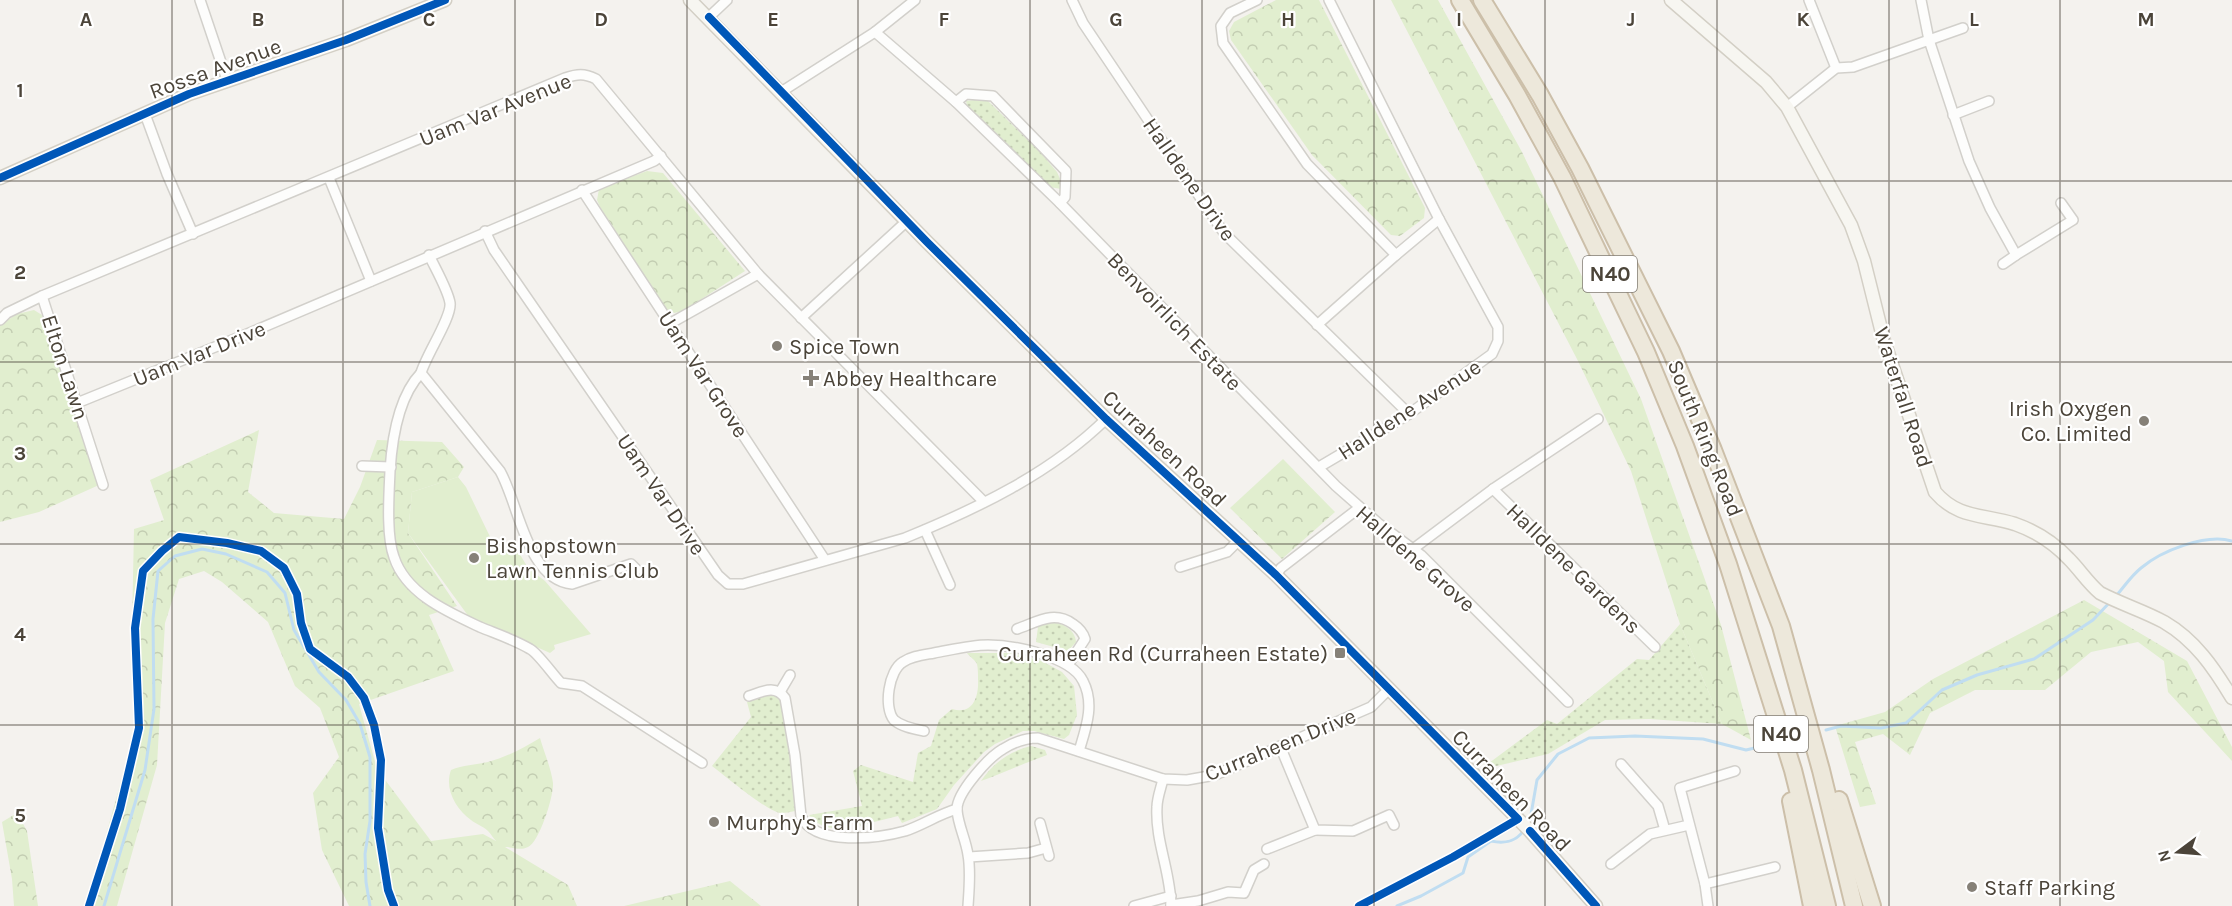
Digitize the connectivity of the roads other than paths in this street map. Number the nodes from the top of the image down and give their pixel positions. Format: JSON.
{"nodes":[{"id":1,"x":200,"y":0,"type":"edge"},
{"id":2,"x":445,"y":0,"type":"edge"},
{"id":3,"x":690,"y":0,"type":"edge"},
{"id":4,"x":726,"y":0,"type":"edge"},
{"id":5,"x":915,"y":0,"type":"edge"},
{"id":6,"x":1072,"y":0,"type":"edge"},
{"id":7,"x":1257,"y":0,"type":"edge"},
{"id":8,"x":1329,"y":0,"type":"edge"},
{"id":9,"x":1460,"y":0,"type":"edge"},
{"id":10,"x":1482,"y":0,"type":"edge"},
{"id":11,"x":1671,"y":0,"type":"edge"},
{"id":12,"x":1809,"y":0,"type":"edge"},
{"id":13,"x":1921,"y":0,"type":"edge"},
{"id":14,"x":709,"y":17,"type":"junction"},
{"id":15,"x":1963,"y":28,"type":"dead end"},
{"id":16,"x":875,"y":32,"type":"junction"},
{"id":17,"x":1929,"y":40,"type":"junction"},
{"id":18,"x":1836,"y":68,"type":"junction"},
{"id":19,"x":227,"y":80,"type":"junction"},
{"id":20,"x":780,"y":92,"type":"junction"},
{"id":21,"x":1989,"y":101,"type":"dead end"},
{"id":22,"x":956,"y":102,"type":"junction"},
{"id":23,"x":1787,"y":107,"type":"junction"},
{"id":24,"x":145,"y":114,"type":"junction"},
{"id":25,"x":1953,"y":115,"type":"junction"},
{"id":26,"x":661,"y":156,"type":"junction"},
{"id":27,"x":0,"y":178,"type":"edge"},
{"id":28,"x":329,"y":178,"type":"junction"},
{"id":29,"x":582,"y":190,"type":"junction"},
{"id":30,"x":1060,"y":203,"type":"junction"},
{"id":31,"x":2061,"y":203,"type":"dead end"},
{"id":32,"x":1439,"y":219,"type":"junction"},
{"id":33,"x":907,"y":221,"type":"junction"},
{"id":34,"x":485,"y":231,"type":"junction"},
{"id":35,"x":193,"y":234,"type":"junction"},
{"id":36,"x":429,"y":255,"type":"junction"},
{"id":37,"x":1396,"y":255,"type":"junction"},
{"id":38,"x":2016,"y":255,"type":"junction"},
{"id":39,"x":2003,"y":264,"type":"dead end"},
{"id":40,"x":758,"y":274,"type":"junction"},
{"id":41,"x":371,"y":281,"type":"junction"},
{"id":42,"x":42,"y":297,"type":"junction"},
{"id":43,"x":801,"y":318,"type":"junction"},
{"id":44,"x":0,"y":320,"type":"edge"},
{"id":45,"x":671,"y":323,"type":"junction"},
{"id":46,"x":1317,"y":325,"type":"junction"},
{"id":47,"x":421,"y":373,"type":"junction"},
{"id":48,"x":77,"y":403,"type":"junction"},
{"id":49,"x":1409,"y":414,"type":"junction"},
{"id":50,"x":1106,"y":419,"type":"junction"},
{"id":51,"x":1598,"y":419,"type":"dead end"},
{"id":52,"x":1290,"y":439,"type":"joint"},
{"id":53,"x":362,"y":466,"type":"dead end"},
{"id":54,"x":391,"y":467,"type":"junction"},
{"id":55,"x":1319,"y":467,"type":"junction"},
{"id":56,"x":103,"y":485,"type":"dead end"},
{"id":57,"x":1493,"y":489,"type":"junction"},
{"id":58,"x":984,"y":502,"type":"junction"},
{"id":59,"x":1359,"y":508,"type":"junction"},
{"id":60,"x":925,"y":530,"type":"junction"},
{"id":61,"x":1238,"y":541,"type":"junction"},
{"id":62,"x":1413,"y":549,"type":"junction"},
{"id":63,"x":825,"y":560,"type":"junction"},
{"id":64,"x":1180,"y":567,"type":"dead end"},
{"id":65,"x":637,"y":570,"type":"dead end"},
{"id":66,"x":1276,"y":576,"type":"junction"},
{"id":67,"x":950,"y":585,"type":"dead end"},
{"id":68,"x":1780,"y":626,"type":"junction"},
{"id":69,"x":1017,"y":629,"type":"dead end"},
{"id":70,"x":1655,"y":648,"type":"dead end"},
{"id":71,"x":1068,"y":665,"type":"junction"},
{"id":72,"x":790,"y":675,"type":"dead end"},
{"id":73,"x":1389,"y":689,"type":"junction"},
{"id":74,"x":780,"y":692,"type":"junction"},
{"id":75,"x":749,"y":696,"type":"dead end"},
{"id":76,"x":1769,"y":698,"type":"junction"},
{"id":77,"x":2232,"y":698,"type":"edge"},
{"id":78,"x":1568,"y":702,"type":"dead end"},
{"id":79,"x":924,"y":731,"type":"dead end"},
{"id":80,"x":1280,"y":746,"type":"junction"},
{"id":81,"x":1079,"y":751,"type":"junction"},
{"id":82,"x":702,"y":763,"type":"dead end"},
{"id":83,"x":1621,"y":764,"type":"dead end"},
{"id":84,"x":1735,"y":771,"type":"dead end"},
{"id":85,"x":1163,"y":779,"type":"junction"},
{"id":86,"x":957,"y":809,"type":"junction"},
{"id":87,"x":1040,"y":823,"type":"dead end"},
{"id":88,"x":1394,"y":825,"type":"dead end"},
{"id":89,"x":1689,"y":825,"type":"junction"},
{"id":90,"x":1315,"y":830,"type":"junction"},
{"id":91,"x":1665,"y":830,"type":"junction"},
{"id":92,"x":1267,"y":849,"type":"dead end"},
{"id":93,"x":969,"y":857,"type":"junction"},
{"id":94,"x":1264,"y":864,"type":"dead end"},
{"id":95,"x":1611,"y":864,"type":"dead end"},
{"id":96,"x":1775,"y":867,"type":"dead end"},
{"id":97,"x":1705,"y":884,"type":"junction"},
{"id":98,"x":1171,"y":902,"type":"edge"},
{"id":99,"x":968,"y":906,"type":"edge"},
{"id":100,"x":1134,"y":906,"type":"edge"},
{"id":101,"x":1596,"y":906,"type":"edge"},
{"id":102,"x":1708,"y":906,"type":"edge"},
{"id":103,"x":1812,"y":906,"type":"edge"},
{"id":104,"x":1827,"y":906,"type":"edge"},
{"id":105,"x":1854,"y":906,"type":"edge"},
{"id":106,"x":1872,"y":906,"type":"edge"}],
"edges":[{"from":1,"to":19,"type":"street"},
{"from":2,"to":19,"type":"street","name":"Rossa Avenue"},
{"from":3,"to":14,"type":"street","name":"Curraheen Road"},
{"from":4,"to":14,"type":"street"},
{"from":5,"to":16,"type":"street"},
{"from":6,"to":46,"type":"street","name":"Halldene Drive"},
{"from":7,"to":37,"type":"street"},
{"from":8,"to":32,"type":"street","name":"Halldene Avenue"},
{"from":9,"to":76,"type":"highway","name":"South Ring Road","number":"N40"},
{"from":10,"to":68,"type":"highway","name":"South Ring Road","number":"N40"},
{"from":11,"to":23,"type":"street","name":"Waterfall Road"},
{"from":12,"to":18,"type":"street"},
{"from":13,"to":17,"type":"street"},
{"from":14,"to":20,"type":"street","name":"Curraheen Road"},
{"from":15,"to":17,"type":"street"},
{"from":16,"to":20,"type":"street"},
{"from":16,"to":22,"type":"street","name":"Benvoirlich Estate"},
{"from":17,"to":18,"type":"street"},
{"from":17,"to":25,"type":"street"},
{"from":18,"to":23,"type":"street"},
{"from":19,"to":24,"type":"street","name":"Rossa Avenue"},
{"from":20,"to":33,"type":"street","name":"Curraheen Road"},
{"from":21,"to":25,"type":"street"},
{"from":22,"to":30,"type":"street","name":"Benvoirlich Estate"},
{"from":22,"to":30,"type":"street"},
{"from":23,"to":77,"type":"street","name":"Waterfall Road"},
{"from":24,"to":27,"type":"street","name":"Rossa Avenue"},
{"from":24,"to":35,"type":"street"},
{"from":25,"to":38,"type":"street"},
{"from":26,"to":28,"type":"street","name":"Uam Var Avenue"},
{"from":26,"to":29,"type":"street","name":"Uam Var Drive"},
{"from":26,"to":40,"type":"street","name":"Uam Var Avenue"},
{"from":28,"to":35,"type":"street","name":"Uam Var Avenue"},
{"from":28,"to":41,"type":"street"},
{"from":29,"to":34,"type":"street","name":"Uam Var Drive"},
{"from":29,"to":45,"type":"street","name":"Uam Var Grove"},
{"from":30,"to":52,"type":"street","name":"Benvoirlich Estate"},
{"from":31,"to":38,"type":"street"},
{"from":32,"to":37,"type":"street"},
{"from":32,"to":49,"type":"street","name":"Halldene Avenue"},
{"from":33,"to":43,"type":"street"},
{"from":33,"to":50,"type":"street","name":"Curraheen Road"},
{"from":34,"to":36,"type":"street","name":"Uam Var Drive"},
{"from":34,"to":63,"type":"street","name":"Uam Var Drive"},
{"from":35,"to":42,"type":"street","name":"Uam Var Avenue"},
{"from":36,"to":41,"type":"street","name":"Uam Var Drive"},
{"from":36,"to":47,"type":"street"},
{"from":37,"to":46,"type":"street"},
{"from":38,"to":39,"type":"street"},
{"from":40,"to":43,"type":"street","name":"Uam Var Avenue"},
{"from":40,"to":45,"type":"street"},
{"from":41,"to":48,"type":"street","name":"Uam Var Drive"},
{"from":42,"to":44,"type":"street","name":"Elton Lawn"},
{"from":42,"to":48,"type":"street","name":"Elton Lawn"},
{"from":43,"to":58,"type":"street","name":"Uam Var Avenue"},
{"from":45,"to":63,"type":"street","name":"Uam Var Grove"},
{"from":46,"to":49,"type":"street","name":"Halldene Drive"},
{"from":47,"to":54,"type":"street"},
{"from":47,"to":65,"type":"street"},
{"from":48,"to":56,"type":"street","name":"Elton Lawn"},
{"from":49,"to":55,"type":"street","name":"Halldene Avenue"},
{"from":50,"to":58,"type":"street","name":"Uam Var Drive"},
{"from":50,"to":61,"type":"street","name":"Curraheen Road"},
{"from":51,"to":57,"type":"street"},
{"from":52,"to":55,"type":"street","name":"Halldene Grove"},
{"from":53,"to":54,"type":"street"},
{"from":54,"to":82,"type":"street"},
{"from":55,"to":59,"type":"street","name":"Halldene Grove"},
{"from":57,"to":62,"type":"street"},
{"from":57,"to":70,"type":"street","name":"Halldene Gardens"},
{"from":58,"to":60,"type":"street","name":"Uam Var Drive"},
{"from":59,"to":62,"type":"street","name":"Halldene Grove"},
{"from":59,"to":66,"type":"street"},
{"from":60,"to":63,"type":"street","name":"Uam Var Drive"},
{"from":60,"to":67,"type":"street"},
{"from":61,"to":64,"type":"street"},
{"from":61,"to":66,"type":"street","name":"Curraheen Road"},
{"from":62,"to":78,"type":"street","name":"Halldene Grove"},
{"from":66,"to":73,"type":"street","name":"Curraheen Road"},
{"from":68,"to":105,"type":"highway","name":"South Ring Road","number":"N40"},
{"from":68,"to":106,"type":"highway"},
{"from":69,"to":71,"type":"street"},
{"from":71,"to":79,"type":"street"},
{"from":71,"to":81,"type":"street"},
{"from":72,"to":74,"type":"street"},
{"from":73,"to":80,"type":"street","name":"Curraheen Drive"},
{"from":73,"to":101,"type":"street","name":"Curraheen Road"},
{"from":74,"to":75,"type":"street"},
{"from":74,"to":86,"type":"street"},
{"from":76,"to":103,"type":"highway"},
{"from":76,"to":104,"type":"highway","name":"South Ring Road","number":"N40"},
{"from":80,"to":85,"type":"street","name":"Curraheen Drive"},
{"from":80,"to":90,"type":"street"},
{"from":81,"to":85,"type":"street","name":"Curraheen Drive"},
{"from":81,"to":86,"type":"street","name":"Curraheen Drive"},
{"from":83,"to":91,"type":"street"},
{"from":84,"to":89,"type":"street"},
{"from":85,"to":98,"type":"street"},
{"from":86,"to":93,"type":"street"},
{"from":87,"to":93,"type":"street"},
{"from":88,"to":90,"type":"street"},
{"from":89,"to":91,"type":"street"},
{"from":89,"to":97,"type":"street"},
{"from":90,"to":92,"type":"street"},
{"from":91,"to":95,"type":"street"},
{"from":93,"to":99,"type":"street"},
{"from":94,"to":98,"type":"street"},
{"from":96,"to":97,"type":"street"},
{"from":97,"to":102,"type":"street"},
{"from":98,"to":100,"type":"street"}]}
